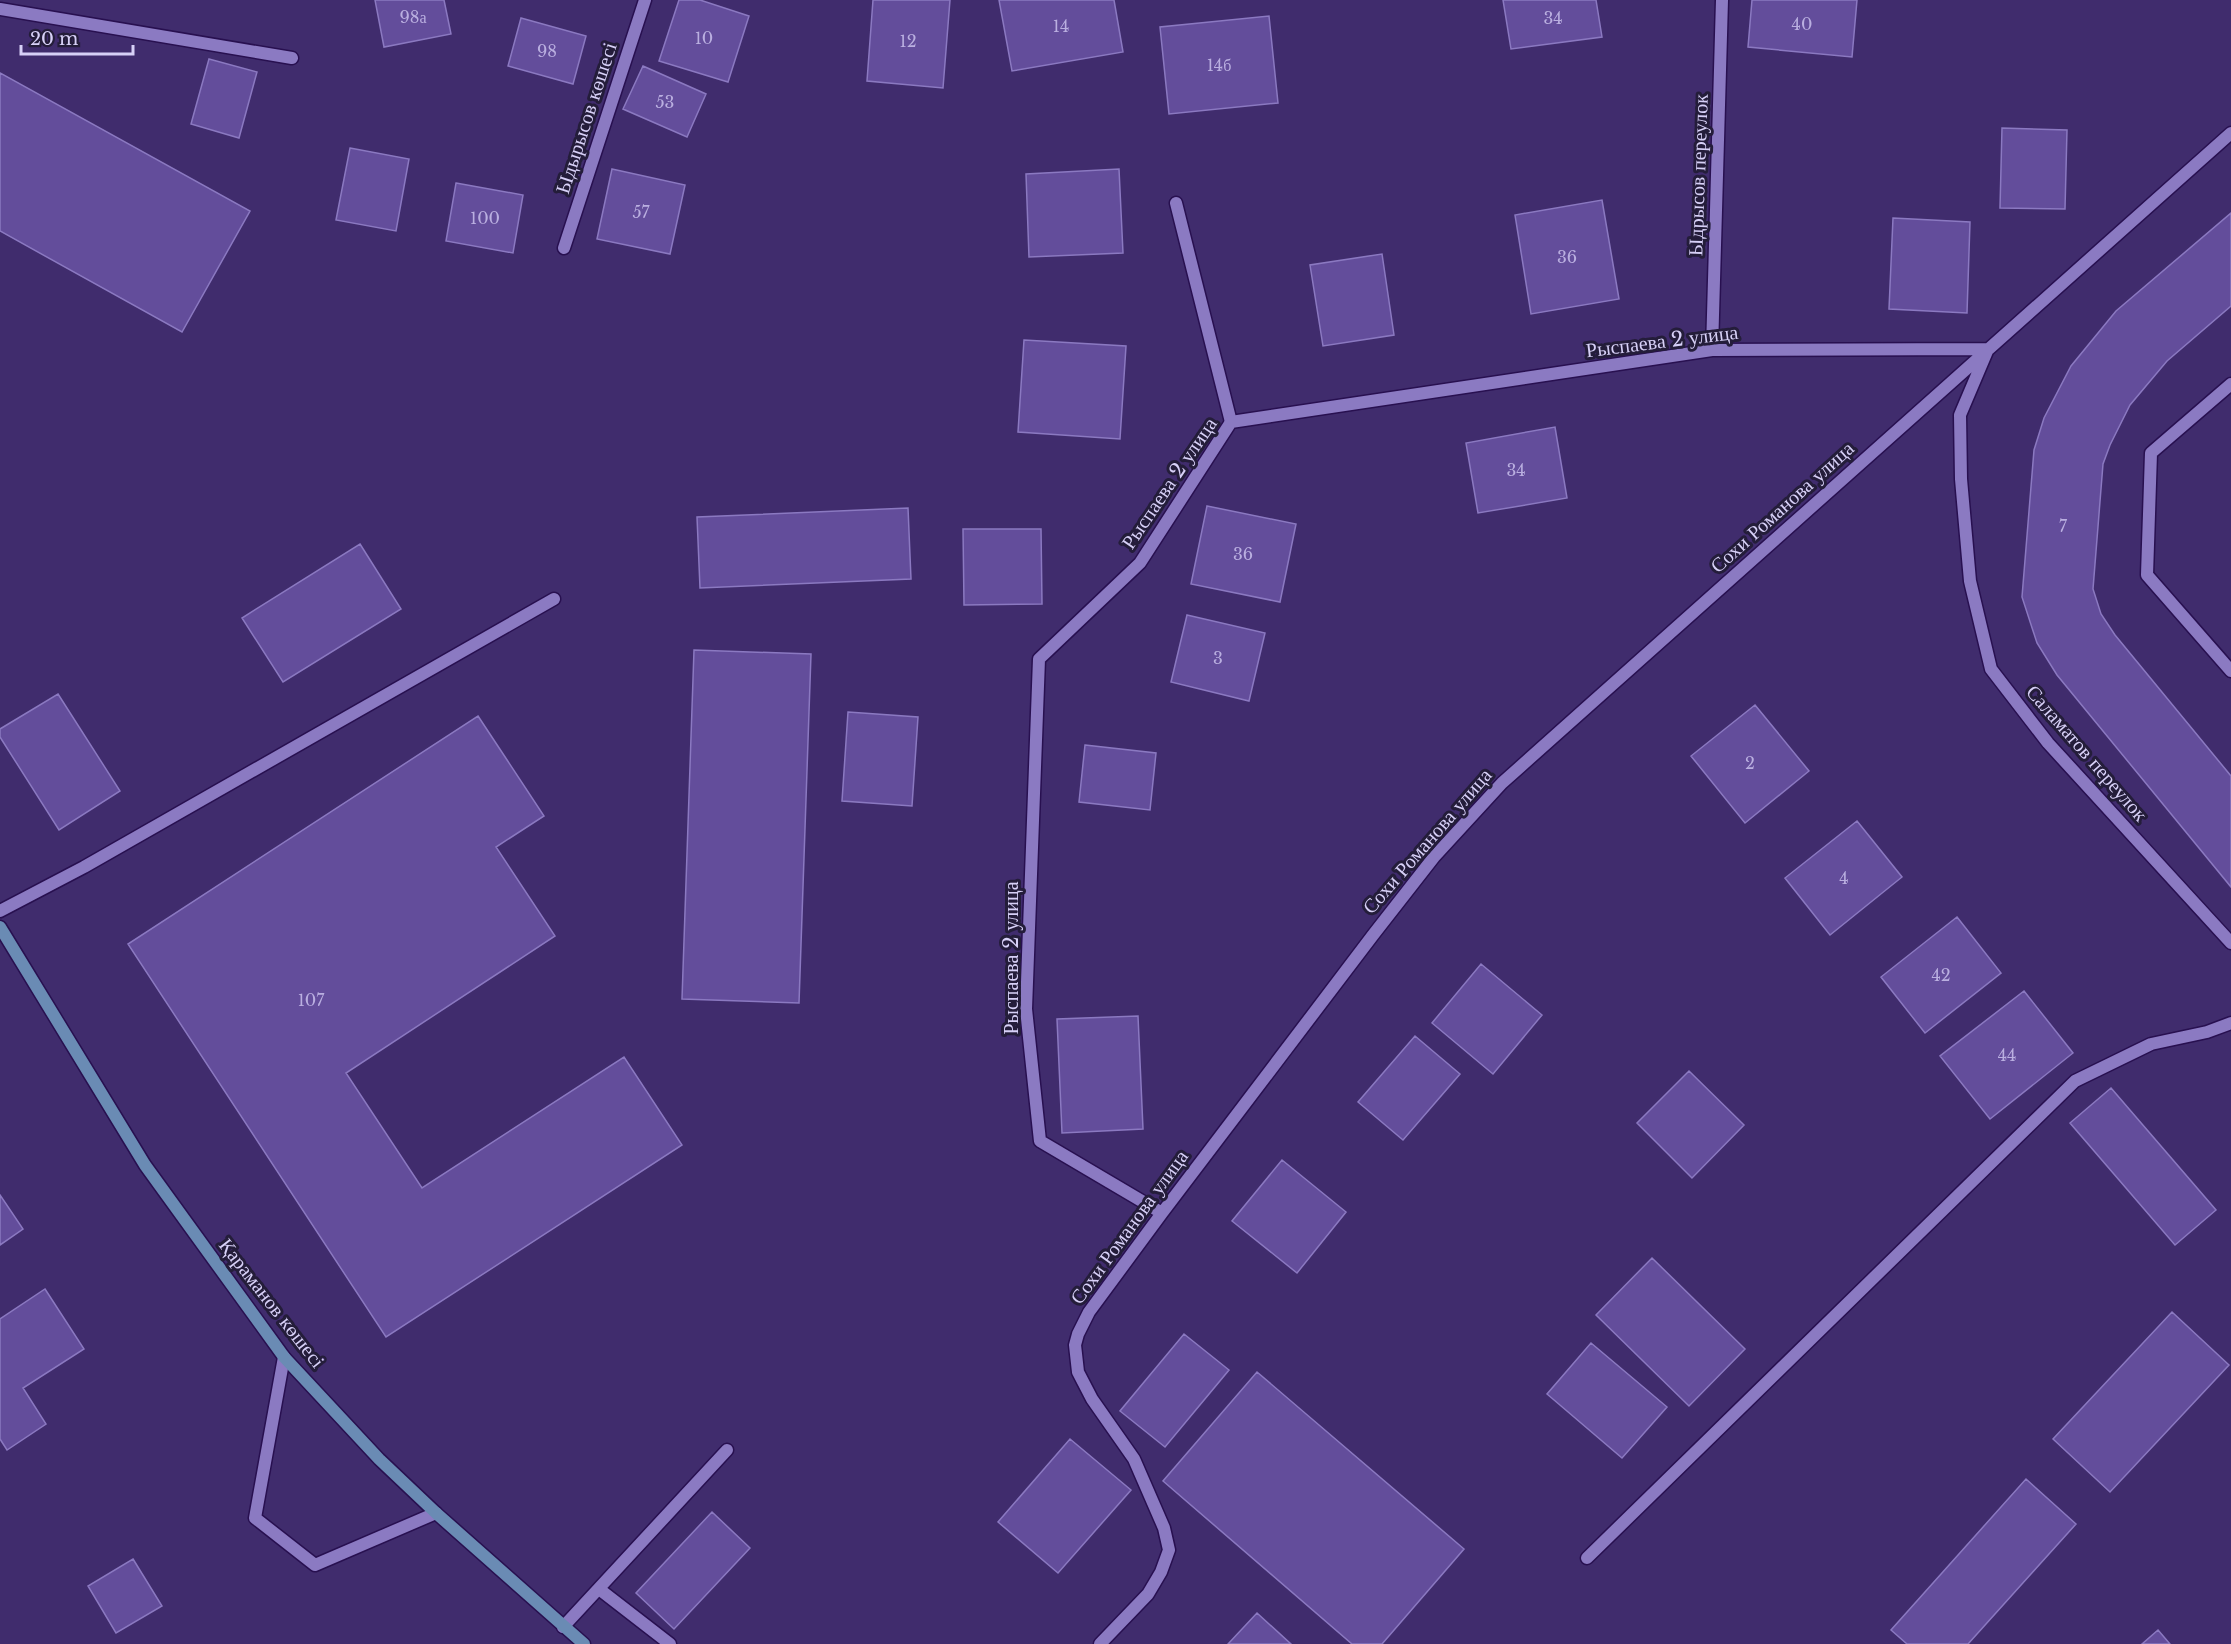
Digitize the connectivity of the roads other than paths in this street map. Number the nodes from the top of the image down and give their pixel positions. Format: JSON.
{"nodes":[{"id":1,"x":645,"y":0,"type":"edge"},
{"id":2,"x":1722,"y":0,"type":"edge"},
{"id":3,"x":0,"y":9,"type":"edge"},
{"id":4,"x":292,"y":58,"type":"dead end"},
{"id":5,"x":2231,"y":133,"type":"edge"},
{"id":6,"x":1176,"y":204,"type":"dead end"},
{"id":7,"x":564,"y":248,"type":"dead end"},
{"id":8,"x":1988,"y":349,"type":"junction"},
{"id":9,"x":1712,"y":350,"type":"junction"},
{"id":10,"x":2231,"y":384,"type":"edge"},
{"id":11,"x":1232,"y":422,"type":"junction"},
{"id":12,"x":554,"y":599,"type":"dead end"},
{"id":13,"x":2231,"y":671,"type":"edge"},
{"id":14,"x":0,"y":911,"type":"edge"},
{"id":15,"x":0,"y":927,"type":"edge"},
{"id":16,"x":2231,"y":943,"type":"edge"},
{"id":17,"x":2231,"y":1023,"type":"edge"},
{"id":18,"x":1162,"y":1213,"type":"junction"},
{"id":19,"x":284,"y":1357,"type":"junction"},
{"id":20,"x":728,"y":1450,"type":"dead end"},
{"id":21,"x":436,"y":1513,"type":"junction"},
{"id":22,"x":1587,"y":1558,"type":"dead end"},
{"id":23,"x":599,"y":1589,"type":"junction"},
{"id":24,"x":563,"y":1627,"type":"junction"},
{"id":25,"x":584,"y":1644,"type":"edge"},
{"id":26,"x":670,"y":1644,"type":"edge"},
{"id":27,"x":1100,"y":1644,"type":"edge"}],
"edges":[{"from":1,"to":7,"type":"street","name":"Ыдырысов көшесі"},
{"from":2,"to":9,"type":"street","name":"Ыдрысов переулок"},
{"from":3,"to":4,"type":"street"},
{"from":5,"to":8,"type":"street","name":"Сохи Романова улица"},
{"from":6,"to":11,"type":"street"},
{"from":8,"to":9,"type":"street","name":"Рыспаева 2 улица"},
{"from":8,"to":16,"type":"street","name":"Саламатов переулок"},
{"from":8,"to":18,"type":"street","name":"Сохи Романова улица"},
{"from":9,"to":11,"type":"street","name":"Рыспаева 2 улица"},
{"from":10,"to":13,"type":"street"},
{"from":11,"to":18,"type":"street","name":"Рыспаева 2 улица"},
{"from":12,"to":14,"type":"street"},
{"from":15,"to":19,"type":"main road","name":"Қараманов көшесі"},
{"from":17,"to":22,"type":"street"},
{"from":18,"to":27,"type":"street","name":"Сохи Романова улица"},
{"from":19,"to":21,"type":"main road","name":"Қараманов көшесі"},
{"from":19,"to":21,"type":"street"},
{"from":20,"to":23,"type":"street"},
{"from":21,"to":24,"type":"main road","name":"Қараманов көшесі"},
{"from":23,"to":24,"type":"street"},
{"from":23,"to":26,"type":"street"},
{"from":24,"to":25,"type":"main road","name":"Қараманов көшесі"}]}
